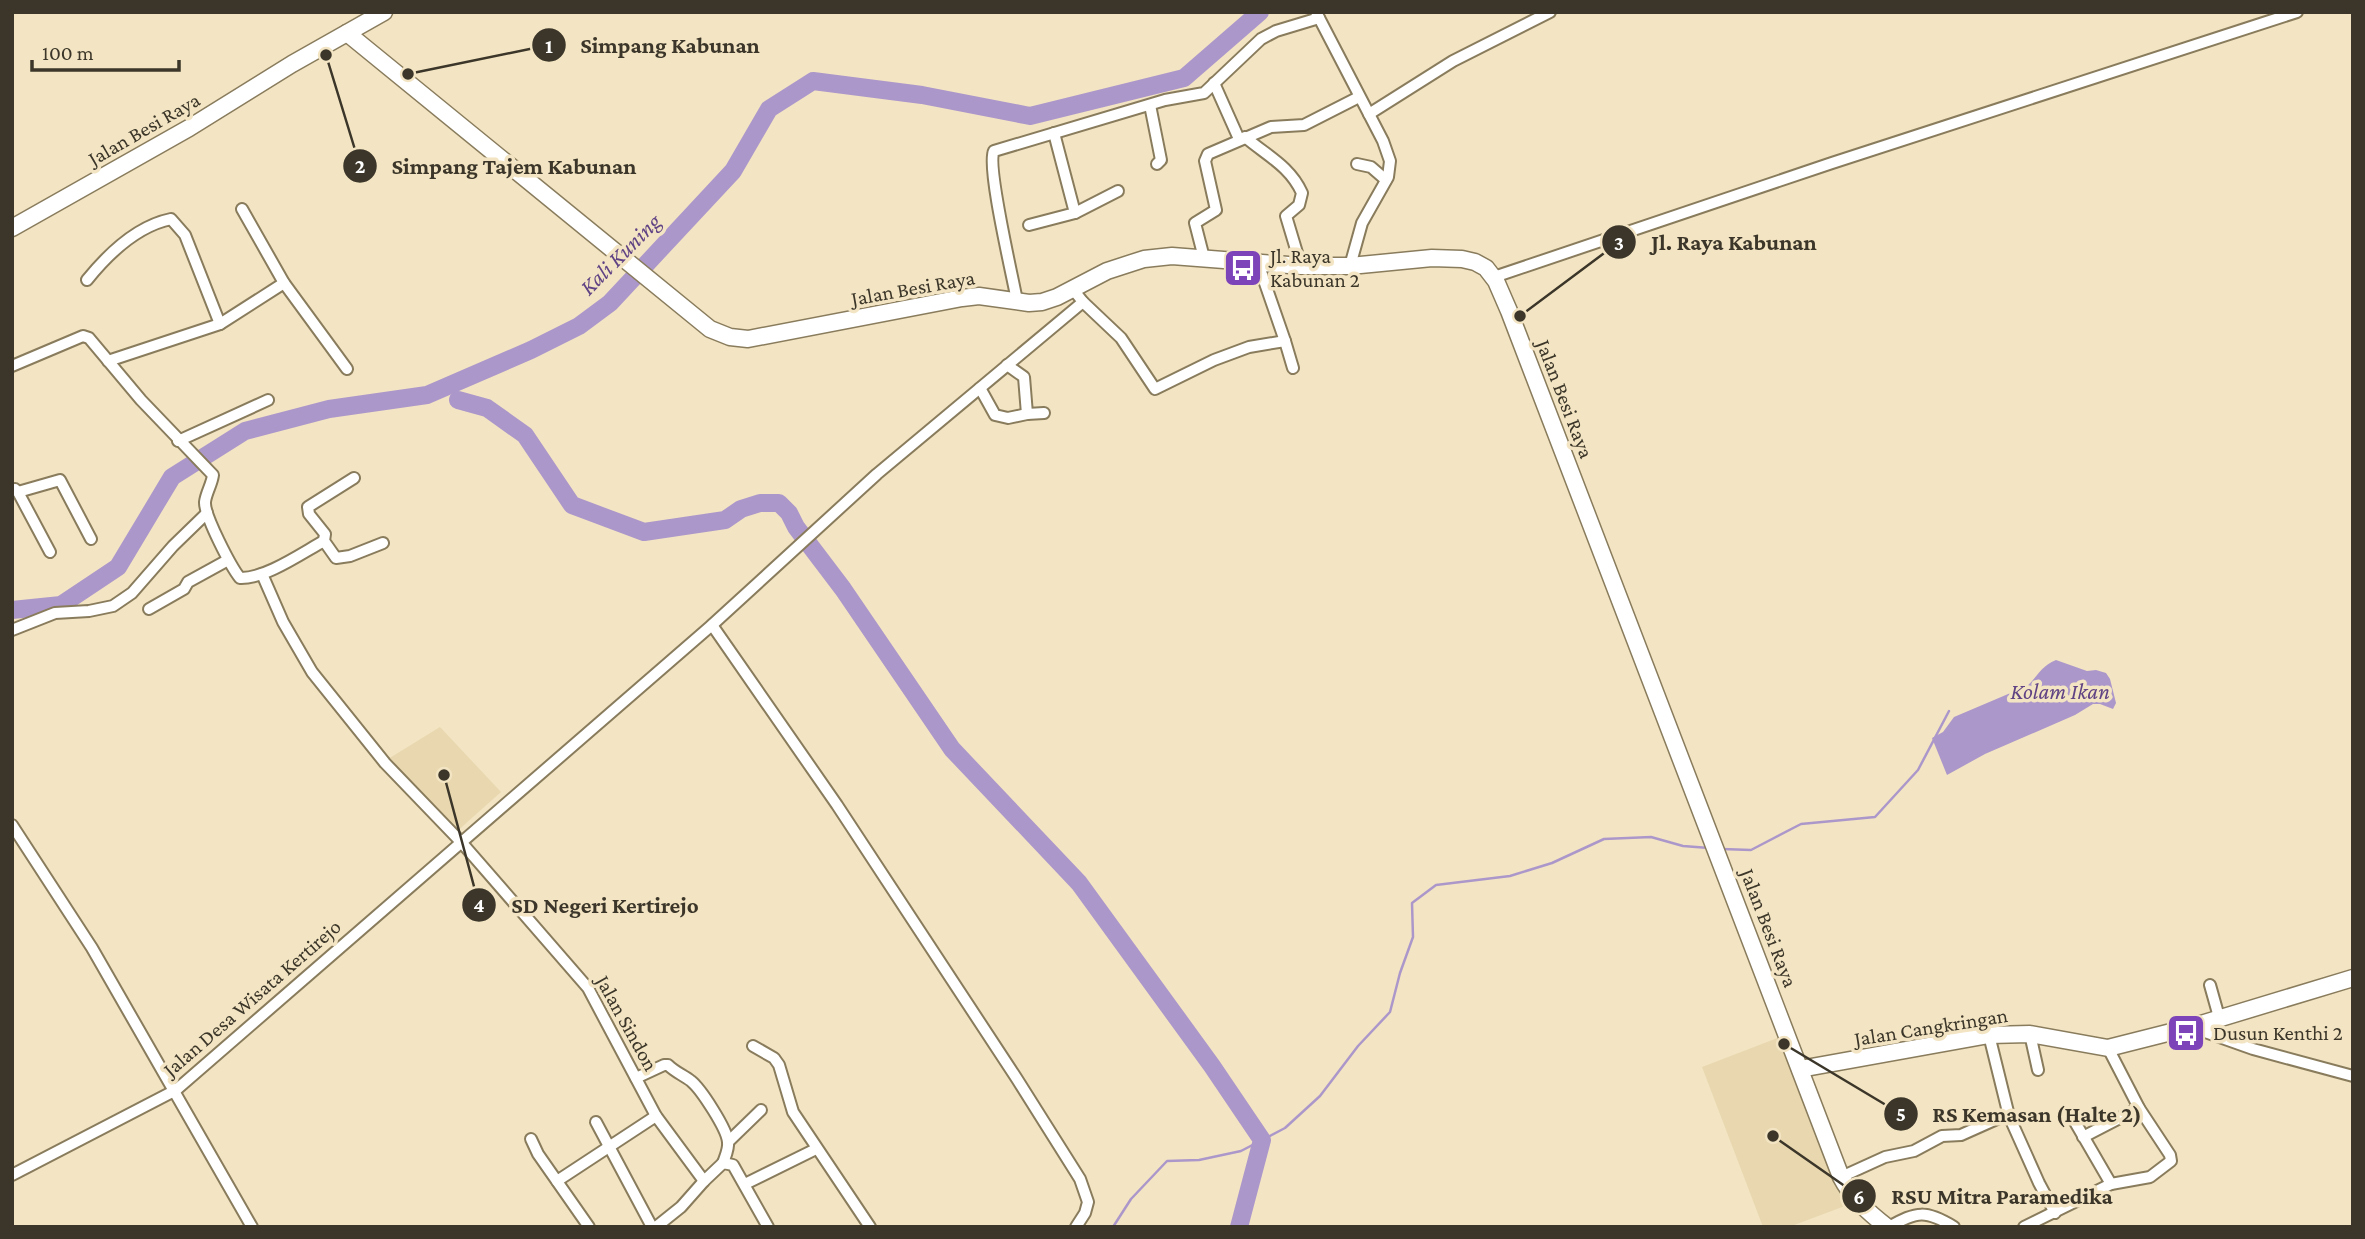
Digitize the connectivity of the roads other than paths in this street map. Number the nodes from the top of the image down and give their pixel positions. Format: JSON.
{"nodes":[{"id":1,"x":384,"y":12,"type":"edge"},
{"id":2,"x":1550,"y":12,"type":"edge"},
{"id":3,"x":2297,"y":12,"type":"edge"},
{"id":4,"x":1317,"y":15,"type":"edge"},
{"id":5,"x":347,"y":33,"type":"junction"},
{"id":6,"x":1214,"y":83,"type":"junction"},
{"id":7,"x":1359,"y":97,"type":"junction"},
{"id":8,"x":1150,"y":105,"type":"junction"},
{"id":9,"x":1369,"y":114,"type":"junction"},
{"id":10,"x":1054,"y":133,"type":"junction"},
{"id":11,"x":1242,"y":138,"type":"junction"},
{"id":12,"x":1357,"y":163,"type":"dead end"},
{"id":13,"x":1157,"y":164,"type":"dead end"},
{"id":14,"x":1386,"y":180,"type":"junction"},
{"id":15,"x":1118,"y":191,"type":"dead end"},
{"id":16,"x":242,"y":209,"type":"dead end"},
{"id":17,"x":1074,"y":213,"type":"junction"},
{"id":18,"x":1029,"y":225,"type":"dead end"},
{"id":19,"x":12,"y":228,"type":"edge"},
{"id":20,"x":1204,"y":258,"type":"junction"},
{"id":21,"x":1258,"y":263,"type":"junction"},
{"id":22,"x":1301,"y":266,"type":"junction"},
{"id":23,"x":1350,"y":266,"type":"junction"},
{"id":24,"x":1494,"y":277,"type":"junction"},
{"id":25,"x":87,"y":280,"type":"dead end"},
{"id":26,"x":284,"y":283,"type":"junction"},
{"id":27,"x":1072,"y":288,"type":"junction"},
{"id":28,"x":1017,"y":301,"type":"junction"},
{"id":29,"x":1083,"y":302,"type":"junction"},
{"id":30,"x":220,"y":324,"type":"junction"},
{"id":31,"x":1285,"y":341,"type":"junction"},
{"id":32,"x":108,"y":361,"type":"junction"},
{"id":33,"x":1007,"y":365,"type":"junction"},
{"id":34,"x":12,"y":366,"type":"edge"},
{"id":35,"x":1293,"y":368,"type":"dead end"},
{"id":36,"x":347,"y":369,"type":"dead end"},
{"id":37,"x":980,"y":388,"type":"junction"},
{"id":38,"x":268,"y":400,"type":"dead end"},
{"id":39,"x":1044,"y":413,"type":"dead end"},
{"id":40,"x":1027,"y":414,"type":"junction"},
{"id":41,"x":182,"y":444,"type":"junction"},
{"id":42,"x":354,"y":478,"type":"dead end"},
{"id":43,"x":15,"y":490,"type":"edge"},
{"id":44,"x":207,"y":513,"type":"junction"},
{"id":45,"x":91,"y":539,"type":"dead end"},
{"id":46,"x":324,"y":541,"type":"junction"},
{"id":47,"x":383,"y":543,"type":"dead end"},
{"id":48,"x":50,"y":552,"type":"dead end"},
{"id":49,"x":228,"y":560,"type":"junction"},
{"id":50,"x":262,"y":574,"type":"junction"},
{"id":51,"x":149,"y":608,"type":"dead end"},
{"id":52,"x":712,"y":625,"type":"junction"},
{"id":53,"x":12,"y":630,"type":"edge"},
{"id":54,"x":12,"y":825,"type":"edge"},
{"id":55,"x":462,"y":843,"type":"junction"},
{"id":56,"x":2353,"y":978,"type":"edge"},
{"id":57,"x":2210,"y":985,"type":"dead end"},
{"id":58,"x":2219,"y":1017,"type":"junction"},
{"id":59,"x":2191,"y":1027,"type":"junction"},
{"id":60,"x":2030,"y":1034,"type":"junction"},
{"id":61,"x":1989,"y":1035,"type":"junction"},
{"id":62,"x":753,"y":1046,"type":"dead end"},
{"id":63,"x":2108,"y":1048,"type":"junction"},
{"id":64,"x":1800,"y":1069,"type":"junction"},
{"id":65,"x":2038,"y":1070,"type":"dead end"},
{"id":66,"x":2353,"y":1076,"type":"edge"},
{"id":67,"x":636,"y":1078,"type":"junction"},
{"id":68,"x":176,"y":1090,"type":"junction"},
{"id":69,"x":2139,"y":1108,"type":"junction"},
{"id":70,"x":761,"y":1110,"type":"dead end"},
{"id":71,"x":2008,"y":1114,"type":"junction"},
{"id":72,"x":656,"y":1116,"type":"junction"},
{"id":73,"x":596,"y":1122,"type":"dead end"},
{"id":74,"x":2075,"y":1122,"type":"dead end"},
{"id":75,"x":2083,"y":1137,"type":"junction"},
{"id":76,"x":531,"y":1139,"type":"dead end"},
{"id":77,"x":728,"y":1142,"type":"junction"},
{"id":78,"x":609,"y":1147,"type":"junction"},
{"id":79,"x":816,"y":1149,"type":"junction"},
{"id":80,"x":723,"y":1163,"type":"junction"},
{"id":81,"x":12,"y":1175,"type":"edge"},
{"id":82,"x":1841,"y":1177,"type":"junction"},
{"id":83,"x":557,"y":1181,"type":"junction"},
{"id":84,"x":704,"y":1181,"type":"junction"},
{"id":85,"x":745,"y":1184,"type":"junction"},
{"id":86,"x":2111,"y":1184,"type":"junction"},
{"id":87,"x":2055,"y":1213,"type":"junction"},
{"id":88,"x":252,"y":1227,"type":"edge"},
{"id":89,"x":589,"y":1227,"type":"edge"},
{"id":90,"x":654,"y":1227,"type":"edge"},
{"id":91,"x":768,"y":1227,"type":"edge"},
{"id":92,"x":870,"y":1227,"type":"edge"},
{"id":93,"x":1076,"y":1227,"type":"edge"},
{"id":94,"x":1888,"y":1227,"type":"edge"},
{"id":95,"x":1954,"y":1227,"type":"edge"},
{"id":96,"x":2024,"y":1227,"type":"edge"}],
"edges":[{"from":1,"to":5,"type":"street"},
{"from":2,"to":9,"type":"street"},
{"from":3,"to":24,"type":"street"},
{"from":4,"to":6,"type":"street"},
{"from":4,"to":7,"type":"street"},
{"from":5,"to":19,"type":"street","name":"Jalan Besi Raya"},
{"from":5,"to":28,"type":"street","name":"Jalan Besi Raya"},
{"from":6,"to":8,"type":"street"},
{"from":6,"to":11,"type":"street"},
{"from":7,"to":9,"type":"street"},
{"from":7,"to":11,"type":"street"},
{"from":8,"to":10,"type":"street"},
{"from":8,"to":13,"type":"street"},
{"from":9,"to":14,"type":"street"},
{"from":10,"to":17,"type":"street"},
{"from":10,"to":28,"type":"street"},
{"from":11,"to":20,"type":"street"},
{"from":11,"to":22,"type":"street"},
{"from":12,"to":14,"type":"street"},
{"from":14,"to":23,"type":"street"},
{"from":15,"to":17,"type":"street"},
{"from":16,"to":26,"type":"street"},
{"from":17,"to":18,"type":"street"},
{"from":20,"to":21,"type":"street","name":"Jalan Besi Raya"},
{"from":20,"to":27,"type":"street","name":"Jalan Besi Raya"},
{"from":21,"to":22,"type":"street","name":"Jalan Besi Raya"},
{"from":21,"to":31,"type":"street"},
{"from":22,"to":23,"type":"street","name":"Jalan Besi Raya"},
{"from":23,"to":24,"type":"street","name":"Jalan Besi Raya"},
{"from":24,"to":64,"type":"street","name":"Jalan Besi Raya"},
{"from":25,"to":30,"type":"street"},
{"from":26,"to":30,"type":"street"},
{"from":26,"to":36,"type":"street"},
{"from":27,"to":28,"type":"street","name":"Jalan Besi Raya"},
{"from":27,"to":29,"type":"street"},
{"from":29,"to":31,"type":"street"},
{"from":29,"to":33,"type":"street","name":"Jalan Desa Wisata Kertirejo"},
{"from":30,"to":32,"type":"street"},
{"from":31,"to":35,"type":"street"},
{"from":32,"to":34,"type":"street"},
{"from":32,"to":41,"type":"street"},
{"from":33,"to":37,"type":"street","name":"Jalan Desa Wisata Kertirejo"},
{"from":33,"to":40,"type":"street"},
{"from":37,"to":40,"type":"street"},
{"from":37,"to":52,"type":"street","name":"Jalan Desa Wisata Kertirejo"},
{"from":38,"to":41,"type":"street"},
{"from":39,"to":40,"type":"street"},
{"from":41,"to":44,"type":"street"},
{"from":42,"to":46,"type":"street"},
{"from":43,"to":45,"type":"street"},
{"from":43,"to":48,"type":"street"},
{"from":44,"to":49,"type":"street"},
{"from":44,"to":53,"type":"street"},
{"from":46,"to":47,"type":"street"},
{"from":46,"to":50,"type":"street"},
{"from":49,"to":50,"type":"street"},
{"from":49,"to":51,"type":"street"},
{"from":50,"to":55,"type":"street","name":"Jalan Sindon"},
{"from":52,"to":55,"type":"street","name":"Jalan Desa Wisata Kertirejo"},
{"from":52,"to":93,"type":"street"},
{"from":54,"to":68,"type":"street"},
{"from":55,"to":67,"type":"street","name":"Jalan Sindon"},
{"from":55,"to":68,"type":"street","name":"Jalan Desa Wisata Kertirejo"},
{"from":56,"to":58,"type":"street","name":"Jalan Cangkringan"},
{"from":57,"to":58,"type":"street"},
{"from":58,"to":59,"type":"street","name":"Jalan Cangkringan"},
{"from":59,"to":63,"type":"street","name":"Jalan Cangkringan"},
{"from":59,"to":66,"type":"street"},
{"from":60,"to":61,"type":"street","name":"Jalan Cangkringan"},
{"from":60,"to":63,"type":"street","name":"Jalan Cangkringan"},
{"from":60,"to":65,"type":"street"},
{"from":61,"to":64,"type":"street","name":"Jalan Cangkringan"},
{"from":61,"to":71,"type":"street"},
{"from":62,"to":79,"type":"street"},
{"from":63,"to":69,"type":"street"},
{"from":64,"to":82,"type":"street","name":"Jalan Besi Raya"},
{"from":67,"to":72,"type":"street","name":"Jalan Sindon"},
{"from":67,"to":77,"type":"street"},
{"from":68,"to":81,"type":"street","name":"Jalan Desa Wisata Kertirejo"},
{"from":68,"to":88,"type":"street"},
{"from":69,"to":75,"type":"street"},
{"from":69,"to":86,"type":"street"},
{"from":70,"to":77,"type":"street"},
{"from":71,"to":82,"type":"street"},
{"from":71,"to":87,"type":"street"},
{"from":72,"to":78,"type":"street"},
{"from":72,"to":84,"type":"street","name":"Jalan Sindon"},
{"from":73,"to":78,"type":"street"},
{"from":74,"to":75,"type":"street"},
{"from":75,"to":86,"type":"street"},
{"from":76,"to":83,"type":"street"},
{"from":77,"to":80,"type":"street"},
{"from":78,"to":83,"type":"street"},
{"from":78,"to":90,"type":"street"},
{"from":79,"to":85,"type":"street"},
{"from":79,"to":92,"type":"street"},
{"from":80,"to":84,"type":"street"},
{"from":80,"to":85,"type":"street"},
{"from":82,"to":94,"type":"street","name":"Jalan Besi Raya"},
{"from":83,"to":89,"type":"street"},
{"from":84,"to":90,"type":"street"},
{"from":85,"to":91,"type":"street"},
{"from":86,"to":87,"type":"street"},
{"from":87,"to":96,"type":"street"},
{"from":94,"to":95,"type":"street"}]}
